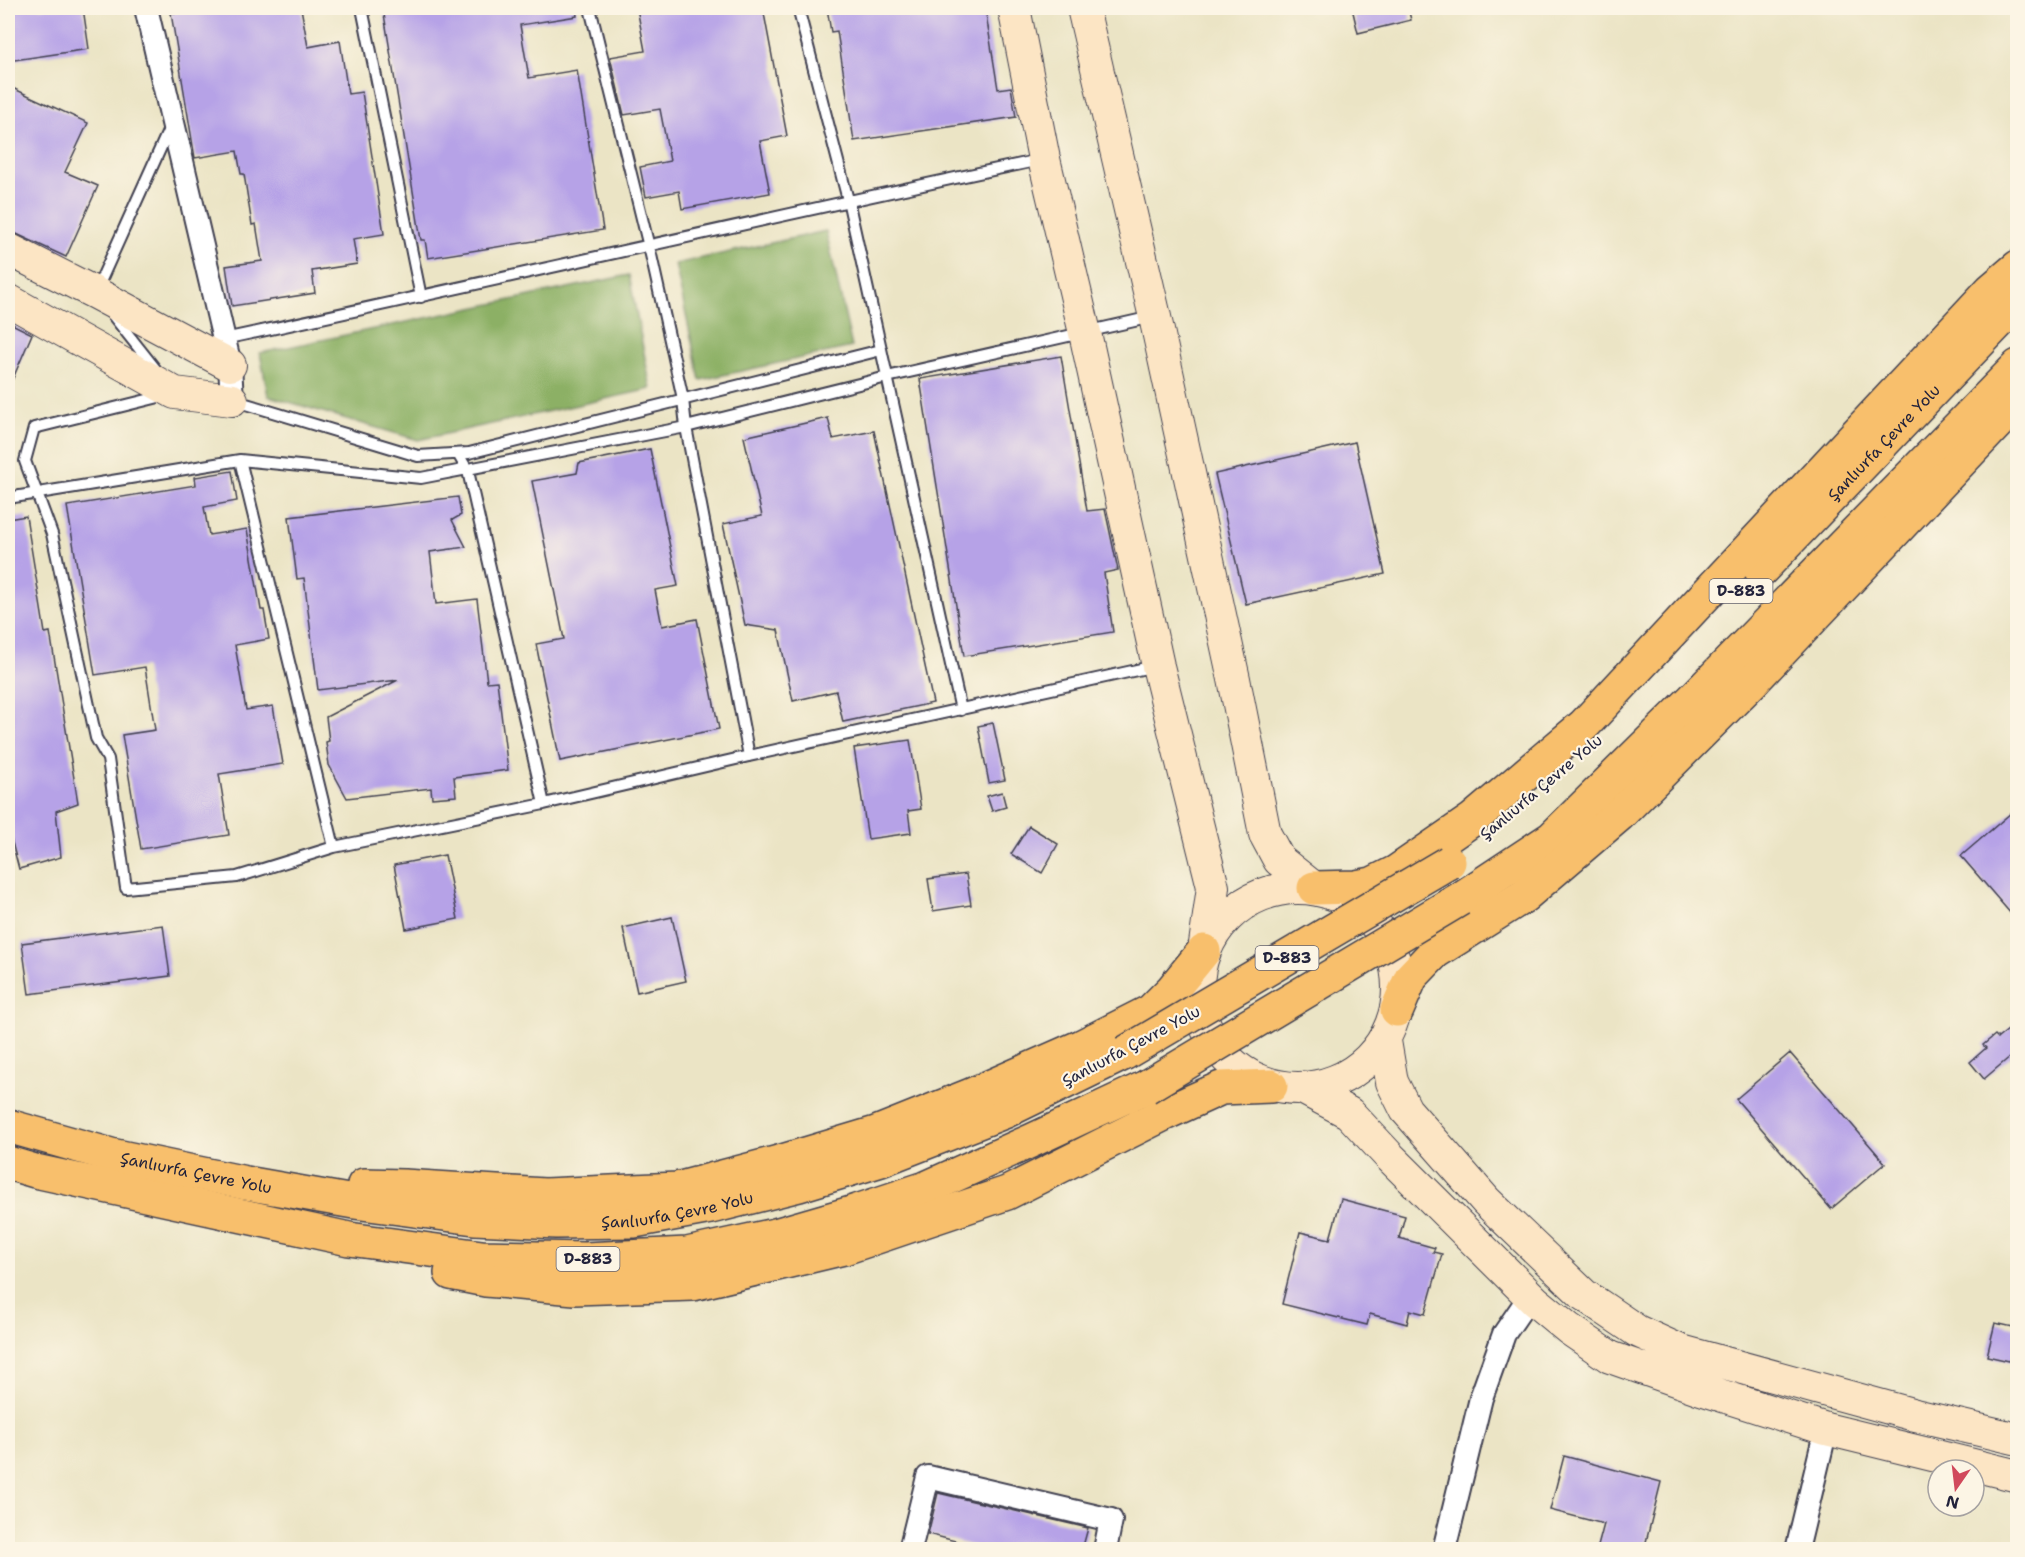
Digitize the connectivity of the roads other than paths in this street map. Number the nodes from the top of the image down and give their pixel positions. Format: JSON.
{"nodes":[{"id":1,"x":146,"y":8,"type":"edge"},
{"id":2,"x":362,"y":8,"type":"edge"},
{"id":3,"x":590,"y":8,"type":"edge"},
{"id":4,"x":798,"y":8,"type":"edge"},
{"id":5,"x":1014,"y":8,"type":"edge"},
{"id":6,"x":1083,"y":8,"type":"edge"},
{"id":7,"x":173,"y":122,"type":"junction"},
{"id":8,"x":1044,"y":159,"type":"junction"},
{"id":9,"x":848,"y":200,"type":"junction"},
{"id":10,"x":648,"y":244,"type":"junction"},
{"id":11,"x":8,"y":249,"type":"edge"},
{"id":12,"x":2018,"y":267,"type":"edge"},
{"id":13,"x":95,"y":293,"type":"junction"},
{"id":14,"x":421,"y":297,"type":"junction"},
{"id":15,"x":8,"y":300,"type":"edge"},
{"id":16,"x":2018,"y":302,"type":"edge"},
{"id":17,"x":1155,"y":317,"type":"junction"},
{"id":18,"x":1085,"y":333,"type":"junction"},
{"id":19,"x":881,"y":350,"type":"junction"},
{"id":20,"x":227,"y":352,"type":"junction"},
{"id":21,"x":2018,"y":366,"type":"edge"},
{"id":22,"x":887,"y":377,"type":"junction"},
{"id":23,"x":175,"y":393,"type":"junction"},
{"id":24,"x":682,"y":399,"type":"junction"},
{"id":25,"x":232,"y":400,"type":"junction"},
{"id":26,"x":2018,"y":401,"type":"edge"},
{"id":27,"x":686,"y":427,"type":"junction"},
{"id":28,"x":458,"y":453,"type":"junction"},
{"id":29,"x":240,"y":460,"type":"junction"},
{"id":30,"x":468,"y":471,"type":"junction"},
{"id":31,"x":37,"y":494,"type":"junction"},
{"id":32,"x":8,"y":498,"type":"edge"},
{"id":33,"x":1158,"y":666,"type":"junction"},
{"id":34,"x":961,"y":710,"type":"junction"},
{"id":35,"x":749,"y":756,"type":"junction"},
{"id":36,"x":544,"y":804,"type":"junction"},
{"id":37,"x":334,"y":846,"type":"junction"},
{"id":38,"x":1314,"y":888,"type":"junction"},
{"id":39,"x":1204,"y":951,"type":"junction"},
{"id":40,"x":1397,"y":1010,"type":"junction"},
{"id":41,"x":1385,"y":1041,"type":"junction"},
{"id":42,"x":1271,"y":1086,"type":"junction"},
{"id":43,"x":1304,"y":1089,"type":"junction"},
{"id":44,"x":8,"y":1126,"type":"edge"},
{"id":45,"x":8,"y":1163,"type":"edge"},
{"id":46,"x":246,"y":1183,"type":"junction"},
{"id":47,"x":233,"y":1215,"type":"junction"},
{"id":48,"x":1530,"y":1296,"type":"junction"},
{"id":49,"x":1826,"y":1429,"type":"junction"},
{"id":50,"x":2018,"y":1439,"type":"edge"},
{"id":51,"x":2018,"y":1476,"type":"edge"},
{"id":52,"x":911,"y":1549,"type":"edge"},
{"id":53,"x":1105,"y":1550,"type":"edge"},
{"id":54,"x":1444,"y":1550,"type":"edge"},
{"id":55,"x":1797,"y":1550,"type":"edge"}],
"edges":[{"from":1,"to":7,"type":"street"},
{"from":2,"to":14,"type":"lane"},
{"from":3,"to":10,"type":"lane"},
{"from":4,"to":9,"type":"lane"},
{"from":5,"to":8,"type":"street"},
{"from":6,"to":17,"type":"street"},
{"from":7,"to":13,"type":"lane"},
{"from":7,"to":20,"type":"street"},
{"from":8,"to":9,"type":"lane"},
{"from":8,"to":18,"type":"street"},
{"from":9,"to":10,"type":"lane"},
{"from":9,"to":19,"type":"lane"},
{"from":10,"to":14,"type":"lane"},
{"from":10,"to":24,"type":"lane"},
{"from":11,"to":13,"type":"street"},
{"from":12,"to":38,"type":"highway"},
{"from":13,"to":20,"type":"street"},
{"from":13,"to":23,"type":"lane"},
{"from":14,"to":20,"type":"lane"},
{"from":15,"to":23,"type":"street"},
{"from":16,"to":46,"type":"highway","name":"Şanlıurfa Çevre Yolu","number":"D-883","bridge":true},
{"from":17,"to":18,"type":"lane"},
{"from":17,"to":38,"type":"street"},
{"from":18,"to":22,"type":"lane"},
{"from":18,"to":33,"type":"street"},
{"from":19,"to":22,"type":"lane"},
{"from":19,"to":24,"type":"lane"},
{"from":20,"to":25,"type":"street"},
{"from":21,"to":47,"type":"highway","name":"Şanlıurfa Çevre Yolu","number":"D-883","bridge":true},
{"from":22,"to":27,"type":"lane"},
{"from":22,"to":34,"type":"lane"},
{"from":23,"to":25,"type":"street"},
{"from":23,"to":31,"type":"lane"},
{"from":24,"to":27,"type":"lane"},
{"from":24,"to":28,"type":"lane"},
{"from":25,"to":28,"type":"lane"},
{"from":26,"to":40,"type":"highway"},
{"from":27,"to":30,"type":"lane"},
{"from":27,"to":35,"type":"lane"},
{"from":28,"to":30,"type":"lane"},
{"from":29,"to":30,"type":"lane"},
{"from":29,"to":31,"type":"lane"},
{"from":29,"to":37,"type":"lane"},
{"from":30,"to":36,"type":"lane"},
{"from":31,"to":32,"type":"lane"},
{"from":31,"to":37,"type":"lane"},
{"from":33,"to":34,"type":"lane"},
{"from":33,"to":39,"type":"street"},
{"from":34,"to":35,"type":"lane"},
{"from":35,"to":36,"type":"lane"},
{"from":36,"to":37,"type":"lane"},
{"from":38,"to":39,"type":"street"},
{"from":38,"to":40,"type":"street"},
{"from":39,"to":42,"type":"street"},
{"from":39,"to":46,"type":"highway"},
{"from":40,"to":41,"type":"street"},
{"from":41,"to":43,"type":"street"},
{"from":41,"to":50,"type":"street"},
{"from":42,"to":43,"type":"street"},
{"from":42,"to":47,"type":"highway"},
{"from":43,"to":48,"type":"street"},
{"from":44,"to":46,"type":"highway","name":"Şanlıurfa Çevre Yolu","number":"D-883"},
{"from":45,"to":47,"type":"highway","name":"Şanlıurfa Çevre Yolu","number":"D-883"},
{"from":48,"to":49,"type":"street"},
{"from":48,"to":54,"type":"street"},
{"from":49,"to":51,"type":"street"},
{"from":49,"to":55,"type":"street"},
{"from":52,"to":53,"type":"street"}]}
